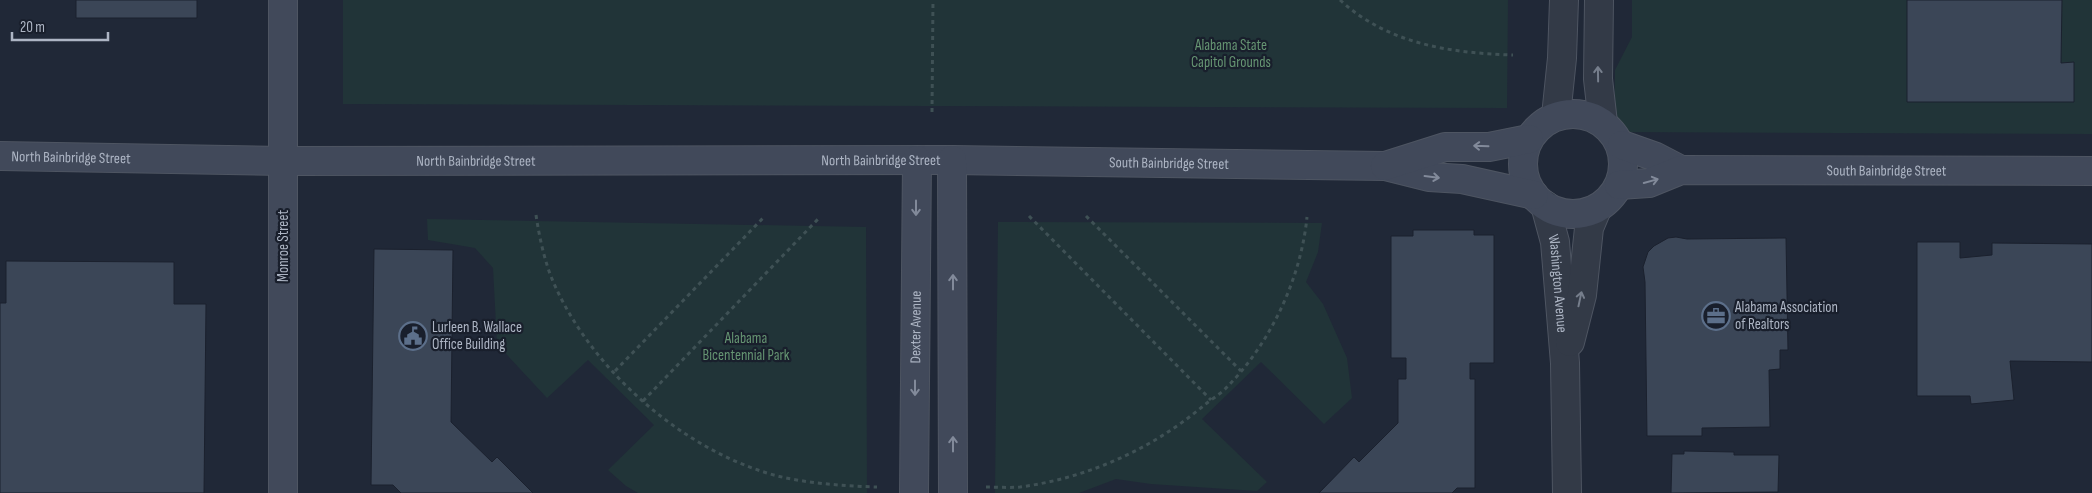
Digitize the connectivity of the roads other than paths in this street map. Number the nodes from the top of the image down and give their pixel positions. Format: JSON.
{"nodes":[{"id":1,"x":283,"y":0,"type":"edge"},
{"id":2,"x":1564,"y":0,"type":"edge"},
{"id":3,"x":1599,"y":0,"type":"edge"},
{"id":4,"x":1556,"y":116,"type":"junction"},
{"id":5,"x":1603,"y":123,"type":"junction"},
{"id":6,"x":1529,"y":139,"type":"junction"},
{"id":7,"x":1622,"y":145,"type":"junction"},
{"id":8,"x":0,"y":156,"type":"edge"},
{"id":9,"x":917,"y":160,"type":"junction"},
{"id":10,"x":952,"y":160,"type":"junction"},
{"id":11,"x":283,"y":161,"type":"junction"},
{"id":12,"x":1385,"y":166,"type":"junction"},
{"id":13,"x":1681,"y":170,"type":"junction"},
{"id":14,"x":2092,"y":171,"type":"edge"},
{"id":15,"x":1619,"y":185,"type":"junction"},
{"id":16,"x":1540,"y":200,"type":"junction"},
{"id":17,"x":1597,"y":209,"type":"junction"},
{"id":18,"x":1565,"y":363,"type":"junction"},
{"id":19,"x":283,"y":493,"type":"edge"},
{"id":20,"x":914,"y":493,"type":"edge"},
{"id":21,"x":953,"y":493,"type":"edge"},
{"id":22,"x":1568,"y":493,"type":"edge"}],
"edges":[{"from":1,"to":11,"type":"street","name":"Monroe Street"},
{"from":2,"to":4,"type":"street"},
{"from":5,"to":3,"type":"street","one_way":true},
{"from":4,"to":5,"type":"street"},
{"from":4,"to":6,"type":"street"},
{"from":5,"to":7,"type":"street"},
{"from":6,"to":12,"type":"street","name":"South Bainbridge Street","one_way":true},
{"from":6,"to":16,"type":"street"},
{"from":7,"to":13,"type":"street","name":"South Bainbridge Street"},
{"from":7,"to":15,"type":"street"},
{"from":8,"to":11,"type":"street","name":"North Bainbridge Street"},
{"from":9,"to":10,"type":"street","name":"North Bainbridge Street"},
{"from":9,"to":11,"type":"street","name":"North Bainbridge Street"},
{"from":9,"to":20,"type":"street","name":"Dexter Avenue","one_way":true},
{"from":10,"to":12,"type":"street","name":"South Bainbridge Street"},
{"from":21,"to":10,"type":"street","one_way":true},
{"from":11,"to":19,"type":"street","name":"Monroe Street"},
{"from":12,"to":16,"type":"street","name":"South Bainbridge Street","one_way":true},
{"from":13,"to":14,"type":"street","name":"South Bainbridge Street"},
{"from":15,"to":13,"type":"street","name":"South Bainbridge Street","one_way":true},
{"from":15,"to":17,"type":"street"},
{"from":16,"to":17,"type":"street"},
{"from":16,"to":18,"type":"street","name":"Washington Avenue"},
{"from":18,"to":17,"type":"street","name":"Washington Avenue","one_way":true},
{"from":18,"to":22,"type":"street","name":"Washington Avenue"}]}
